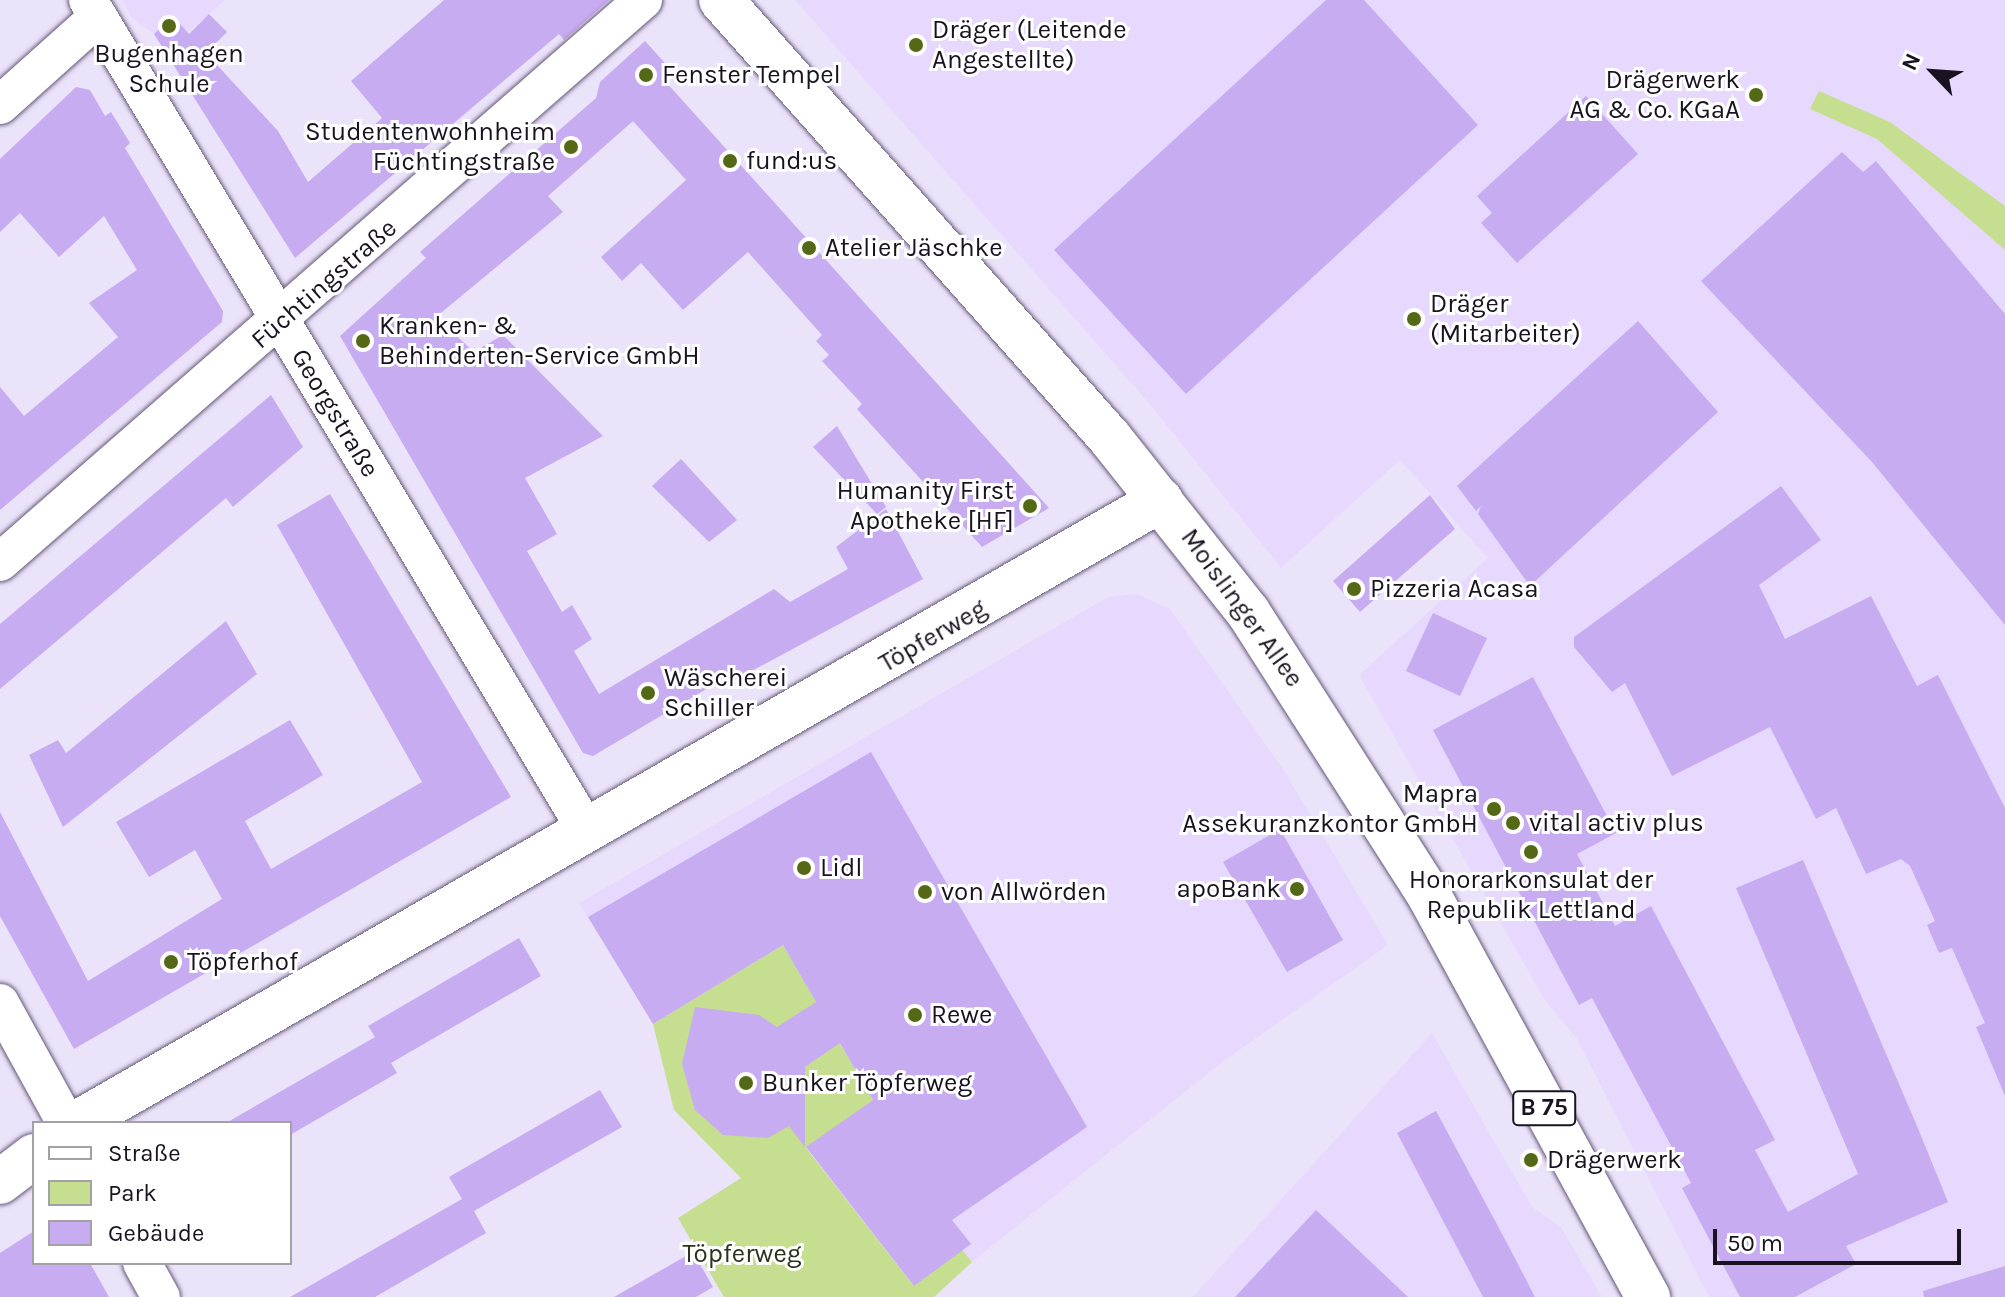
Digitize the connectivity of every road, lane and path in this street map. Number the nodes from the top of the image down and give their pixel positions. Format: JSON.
{"nodes":[{"id":1,"x":643,"y":0,"type":"edge"},
{"id":2,"x":721,"y":0,"type":"edge"},
{"id":3,"x":93,"y":9,"type":"edge"},
{"id":4,"x":0,"y":105,"type":"edge"},
{"id":5,"x":281,"y":323,"type":"junction"},
{"id":6,"x":1161,"y":500,"type":"junction"},
{"id":7,"x":0,"y":562,"type":"edge"},
{"id":8,"x":584,"y":826,"type":"junction"},
{"id":9,"x":0,"y":1003,"type":"edge"},
{"id":10,"x":65,"y":1121,"type":"edge"},
{"id":11,"x":80,"y":1121,"type":"edge"},
{"id":12,"x":32,"y":1158,"type":"edge"},
{"id":13,"x":0,"y":1182,"type":"edge"},
{"id":14,"x":143,"y":1265,"type":"edge"},
{"id":15,"x":161,"y":1297,"type":"edge"},
{"id":16,"x":1648,"y":1297,"type":"edge"}],
"edges":[{"from":1,"to":5,"type":"street","name":"Füchtingstraße"},
{"from":2,"to":6,"type":"main road","name":"Moislinger Allee","number":"B 75"},
{"from":3,"to":4,"type":"street"},
{"from":3,"to":5,"type":"street","name":"Georgstraße"},
{"from":5,"to":7,"type":"street","name":"Füchtingstraße"},
{"from":5,"to":8,"type":"street","name":"Georgstraße"},
{"from":6,"to":8,"type":"main road","name":"Töpferweg"},
{"from":6,"to":16,"type":"main road","name":"Moislinger Allee","number":"B 75"},
{"from":8,"to":11,"type":"main road","name":"Töpferweg"},
{"from":9,"to":10,"type":"street"},
{"from":12,"to":13,"type":"main road"},
{"from":14,"to":15,"type":"street"}]}
